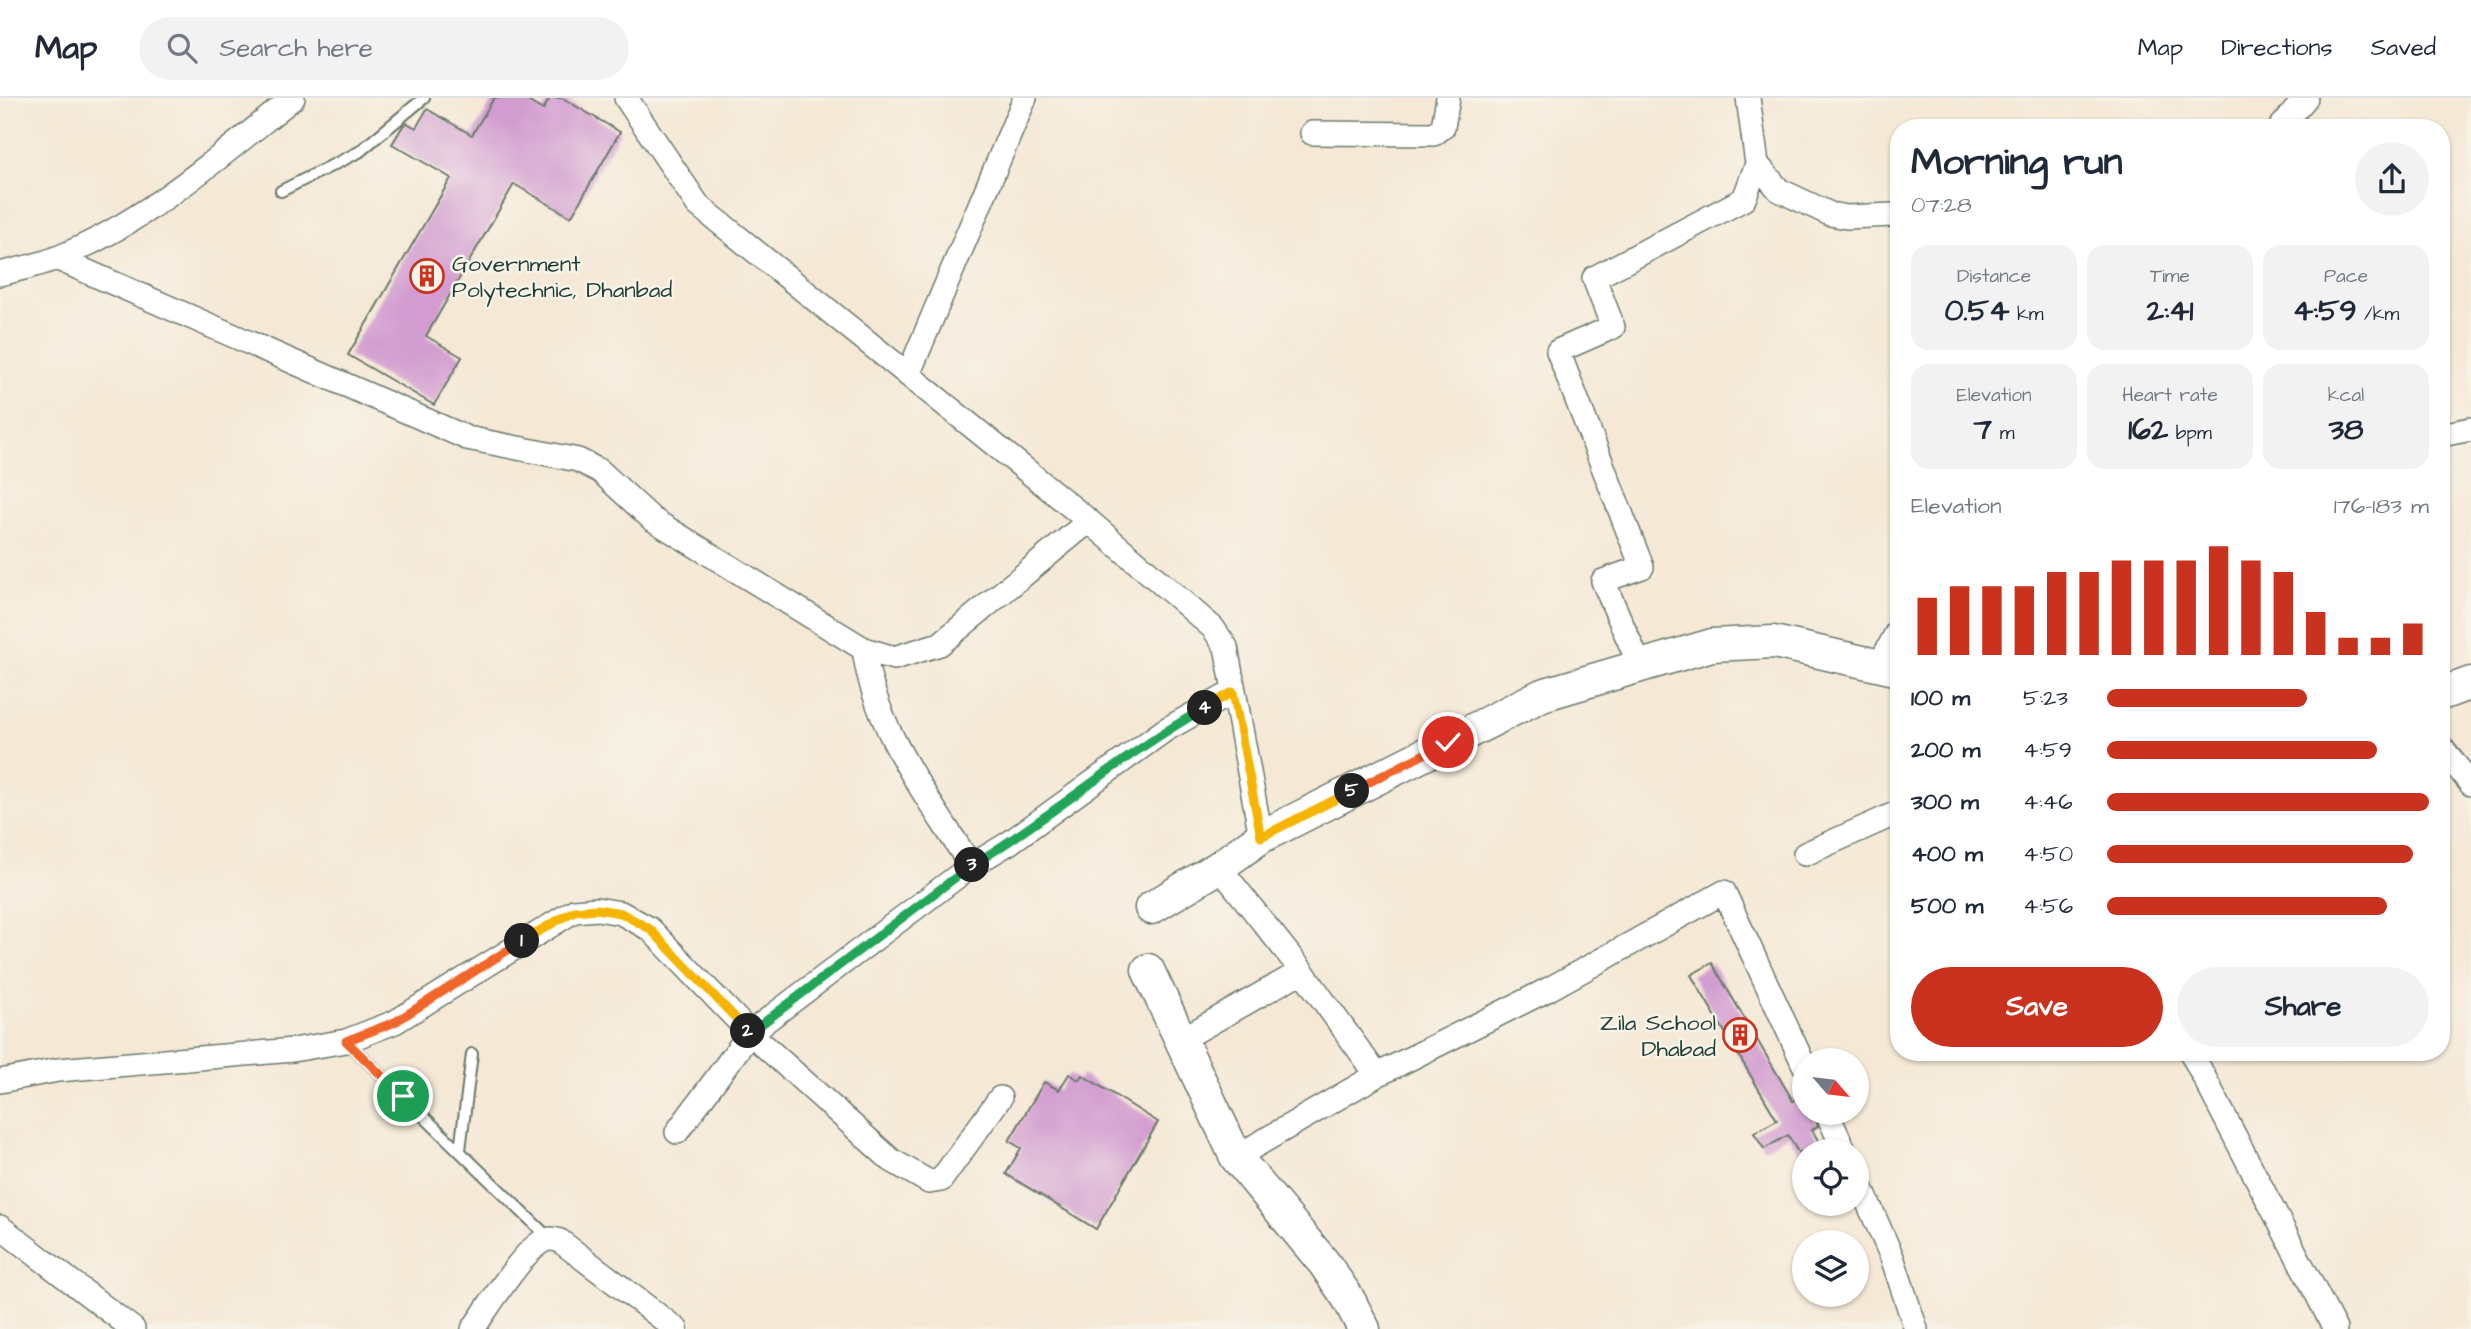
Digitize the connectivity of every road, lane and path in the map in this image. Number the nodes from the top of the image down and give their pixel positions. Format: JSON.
{"nodes":[{"id":1,"x":293,"y":98,"type":"edge"},
{"id":2,"x":424,"y":98,"type":"edge"},
{"id":3,"x":626,"y":98,"type":"edge"},
{"id":4,"x":1025,"y":98,"type":"edge"},
{"id":5,"x":1448,"y":98,"type":"edge"},
{"id":6,"x":1748,"y":98,"type":"edge"},
{"id":7,"x":2306,"y":98,"type":"edge"},
{"id":8,"x":2288,"y":119,"type":"edge"},
{"id":9,"x":1312,"y":133,"type":"dead end"},
{"id":10,"x":1757,"y":164,"type":"junction"},
{"id":11,"x":281,"y":191,"type":"dead end"},
{"id":12,"x":1890,"y":215,"type":"edge"},
{"id":13,"x":56,"y":258,"type":"junction"},
{"id":14,"x":0,"y":274,"type":"edge"},
{"id":15,"x":908,"y":375,"type":"junction"},
{"id":16,"x":2471,"y":429,"type":"edge"},
{"id":17,"x":2450,"y":433,"type":"edge"},
{"id":18,"x":1088,"y":521,"type":"junction"},
{"id":19,"x":864,"y":649,"type":"junction"},
{"id":20,"x":1640,"y":666,"type":"junction"},
{"id":21,"x":1889,"y":667,"type":"edge"},
{"id":22,"x":2471,"y":683,"type":"edge"},
{"id":23,"x":2450,"y":691,"type":"edge"},
{"id":24,"x":1233,"y":692,"type":"junction"},
{"id":25,"x":2450,"y":758,"type":"edge"},
{"id":26,"x":2471,"y":784,"type":"edge"},
{"id":27,"x":1890,"y":816,"type":"edge"},
{"id":28,"x":1261,"y":837,"type":"junction"},
{"id":29,"x":1805,"y":854,"type":"dead end"},
{"id":30,"x":971,"y":866,"type":"junction"},
{"id":31,"x":1219,"y":867,"type":"junction"},
{"id":32,"x":1151,"y":908,"type":"dead end"},
{"id":33,"x":1148,"y":970,"type":"dead end"},
{"id":34,"x":1302,"y":971,"type":"junction"},
{"id":35,"x":750,"y":1033,"type":"junction"},
{"id":36,"x":1182,"y":1039,"type":"junction"},
{"id":37,"x":346,"y":1041,"type":"junction"},
{"id":38,"x":1796,"y":1048,"type":"edge"},
{"id":39,"x":472,"y":1054,"type":"dead end"},
{"id":40,"x":2195,"y":1061,"type":"edge"},
{"id":41,"x":1377,"y":1075,"type":"junction"},
{"id":42,"x":0,"y":1081,"type":"edge"},
{"id":43,"x":1000,"y":1098,"type":"dead end"},
{"id":44,"x":677,"y":1132,"type":"dead end"},
{"id":45,"x":460,"y":1150,"type":"junction"},
{"id":46,"x":1236,"y":1157,"type":"junction"},
{"id":47,"x":1869,"y":1205,"type":"edge"},
{"id":48,"x":0,"y":1227,"type":"edge"},
{"id":49,"x":550,"y":1238,"type":"junction"},
{"id":50,"x":2326,"y":1325,"type":"edge"},
{"id":51,"x":133,"y":1329,"type":"edge"},
{"id":52,"x":473,"y":1329,"type":"edge"},
{"id":53,"x":676,"y":1329,"type":"edge"},
{"id":54,"x":1364,"y":1329,"type":"edge"},
{"id":55,"x":1916,"y":1329,"type":"edge"}],
"edges":[{"from":1,"to":13,"type":"street"},
{"from":2,"to":11,"type":"lane"},
{"from":3,"to":15,"type":"street"},
{"from":4,"to":15,"type":"street"},
{"from":5,"to":9,"type":"street"},
{"from":6,"to":10,"type":"street"},
{"from":7,"to":8,"type":"street"},
{"from":10,"to":12,"type":"street"},
{"from":10,"to":20,"type":"street"},
{"from":13,"to":14,"type":"street"},
{"from":13,"to":19,"type":"street"},
{"from":15,"to":18,"type":"street"},
{"from":16,"to":17,"type":"street"},
{"from":18,"to":19,"type":"street"},
{"from":18,"to":24,"type":"street"},
{"from":19,"to":30,"type":"street"},
{"from":20,"to":21,"type":"street"},
{"from":20,"to":28,"type":"street"},
{"from":22,"to":23,"type":"street"},
{"from":24,"to":28,"type":"street"},
{"from":24,"to":30,"type":"street"},
{"from":25,"to":26,"type":"street"},
{"from":27,"to":29,"type":"street"},
{"from":28,"to":31,"type":"street"},
{"from":30,"to":35,"type":"street"},
{"from":31,"to":32,"type":"street"},
{"from":31,"to":34,"type":"street"},
{"from":33,"to":36,"type":"street"},
{"from":34,"to":36,"type":"street"},
{"from":34,"to":41,"type":"street"},
{"from":35,"to":37,"type":"street"},
{"from":35,"to":43,"type":"street"},
{"from":35,"to":44,"type":"street"},
{"from":36,"to":46,"type":"street"},
{"from":37,"to":42,"type":"street"},
{"from":37,"to":45,"type":"lane"},
{"from":38,"to":41,"type":"street"},
{"from":39,"to":45,"type":"lane"},
{"from":40,"to":50,"type":"street"},
{"from":41,"to":46,"type":"street"},
{"from":45,"to":49,"type":"lane"},
{"from":46,"to":54,"type":"street"},
{"from":47,"to":55,"type":"street"},
{"from":48,"to":51,"type":"street"},
{"from":49,"to":52,"type":"street"},
{"from":49,"to":53,"type":"street"}]}
